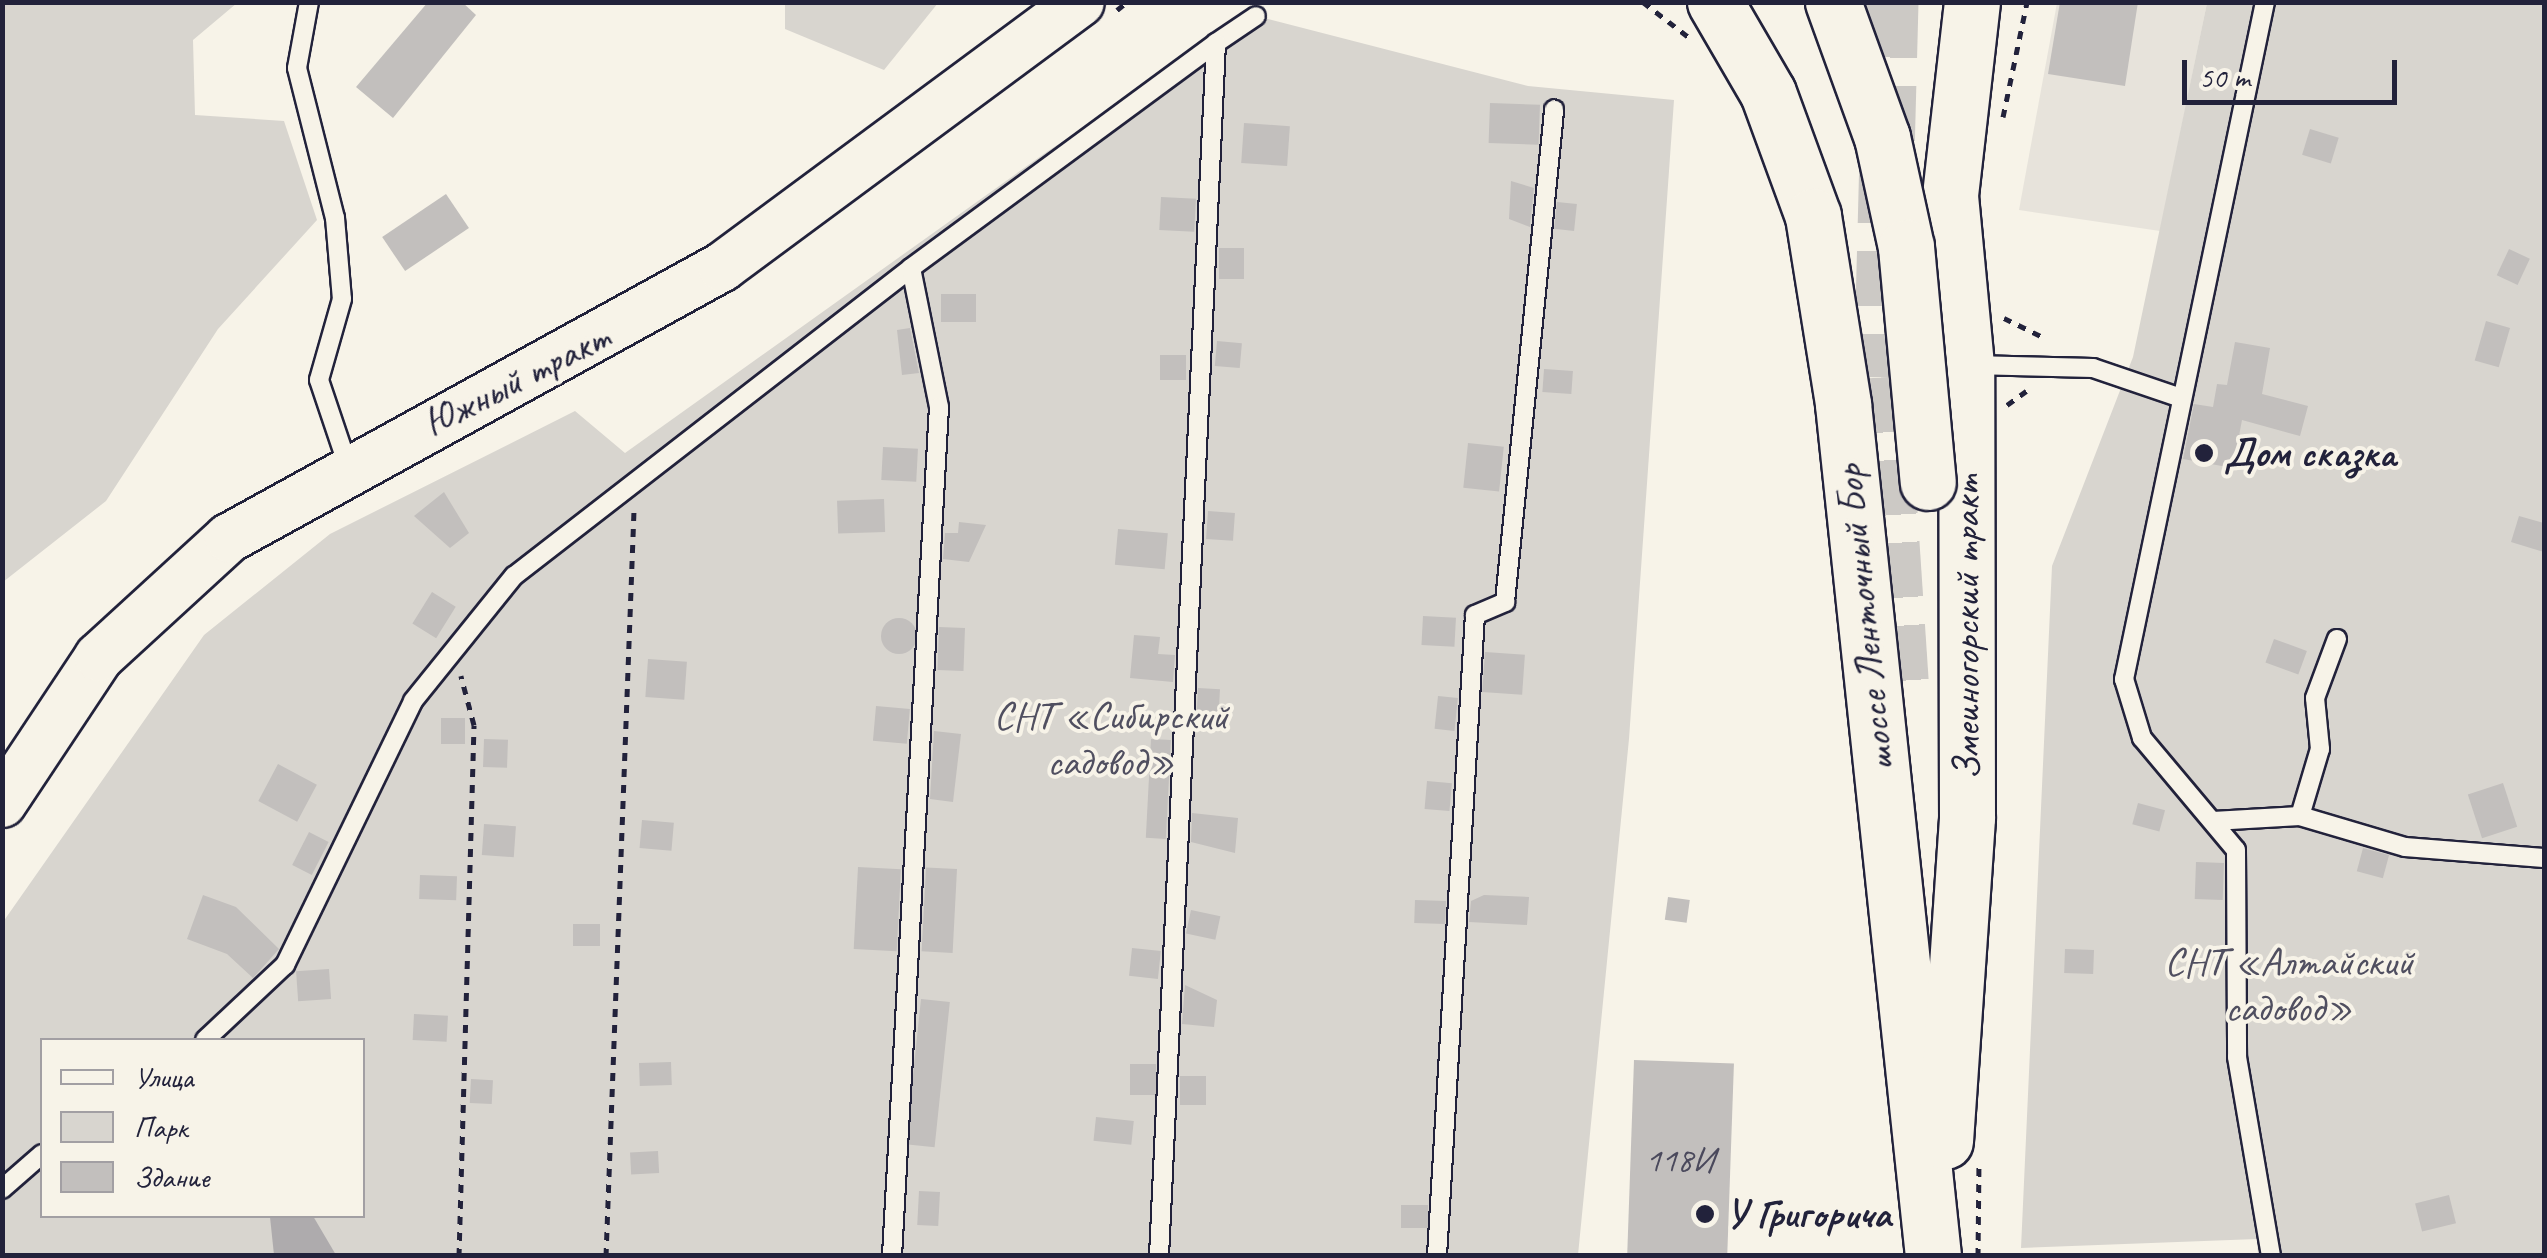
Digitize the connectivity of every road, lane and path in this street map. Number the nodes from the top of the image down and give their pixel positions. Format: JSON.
{"nodes":[{"id":1,"x":309,"y":2,"type":"edge"},
{"id":2,"x":1080,"y":2,"type":"edge"},
{"id":3,"x":1715,"y":2,"type":"edge"},
{"id":4,"x":1833,"y":2,"type":"edge"},
{"id":5,"x":1972,"y":2,"type":"edge"},
{"id":6,"x":2027,"y":2,"type":"edge"},
{"id":7,"x":2265,"y":2,"type":"edge"},
{"id":8,"x":1256,"y":16,"type":"dead end"},
{"id":9,"x":1216,"y":43,"type":"junction"},
{"id":10,"x":1554,"y":109,"type":"dead end"},
{"id":11,"x":2002,"y":124,"type":"dead end"},
{"id":12,"x":911,"y":268,"type":"junction"},
{"id":13,"x":1998,"y":309,"type":"dead end"},
{"id":14,"x":2045,"y":338,"type":"dead end"},
{"id":15,"x":1966,"y":365,"type":"junction"},
{"id":16,"x":2178,"y":397,"type":"junction"},
{"id":17,"x":348,"y":466,"type":"junction"},
{"id":18,"x":635,"y":482,"type":"junction"},
{"id":19,"x":2337,"y":639,"type":"dead end"},
{"id":20,"x":452,"y":646,"type":"junction"},
{"id":21,"x":1902,"y":695,"type":"tunnel mouth"},
{"id":22,"x":2,"y":803,"type":"edge"},
{"id":23,"x":2300,"y":816,"type":"junction"},
{"id":24,"x":2213,"y":821,"type":"junction"},
{"id":25,"x":2544,"y":858,"type":"edge"},
{"id":26,"x":1951,"y":994,"type":"junction"},
{"id":27,"x":209,"y":1038,"type":"edge"},
{"id":28,"x":1914,"y":1114,"type":"junction"},
{"id":29,"x":40,"y":1156,"type":"edge"},
{"id":30,"x":2,"y":1188,"type":"edge"},
{"id":31,"x":459,"y":1256,"type":"edge"},
{"id":32,"x":606,"y":1256,"type":"edge"},
{"id":33,"x":892,"y":1256,"type":"edge"},
{"id":34,"x":1158,"y":1256,"type":"edge"},
{"id":35,"x":1437,"y":1256,"type":"edge"},
{"id":36,"x":1933,"y":1256,"type":"edge"},
{"id":37,"x":1941,"y":1256,"type":"edge"},
{"id":38,"x":2271,"y":1256,"type":"edge"}],
"edges":[{"from":1,"to":17,"type":"lane"},
{"from":2,"to":17,"type":"main road","name":"Южный тракт"},
{"from":3,"to":28,"type":"highway","name":"шоссе Ленточный Бор"},
{"from":4,"to":26,"type":"highway","bridge":true},
{"from":5,"to":15,"type":"highway","name":"Змеиногорский тракт"},
{"from":6,"to":11,"type":"path"},
{"from":7,"to":16,"type":"lane"},
{"from":8,"to":9,"type":"lane"},
{"from":9,"to":12,"type":"lane"},
{"from":9,"to":34,"type":"lane"},
{"from":10,"to":35,"type":"lane"},
{"from":12,"to":18,"type":"lane"},
{"from":12,"to":33,"type":"lane"},
{"from":13,"to":14,"type":"path"},
{"from":15,"to":16,"type":"lane"},
{"from":15,"to":26,"type":"highway","name":"Змеиногорский тракт"},
{"from":16,"to":24,"type":"lane"},
{"from":17,"to":22,"type":"main road","name":"Южный тракт"},
{"from":18,"to":20,"type":"lane"},
{"from":18,"to":32,"type":"path"},
{"from":19,"to":23,"type":"lane"},
{"from":20,"to":27,"type":"lane"},
{"from":20,"to":31,"type":"path"},
{"from":21,"to":28,"type":"highway"},
{"from":23,"to":24,"type":"lane"},
{"from":23,"to":25,"type":"lane"},
{"from":24,"to":38,"type":"lane"},
{"from":26,"to":37,"type":"highway","name":"Змеиногорский тракт"},
{"from":28,"to":36,"type":"highway","name":"шоссе Ленточный Бор"},
{"from":29,"to":30,"type":"lane"}]}
